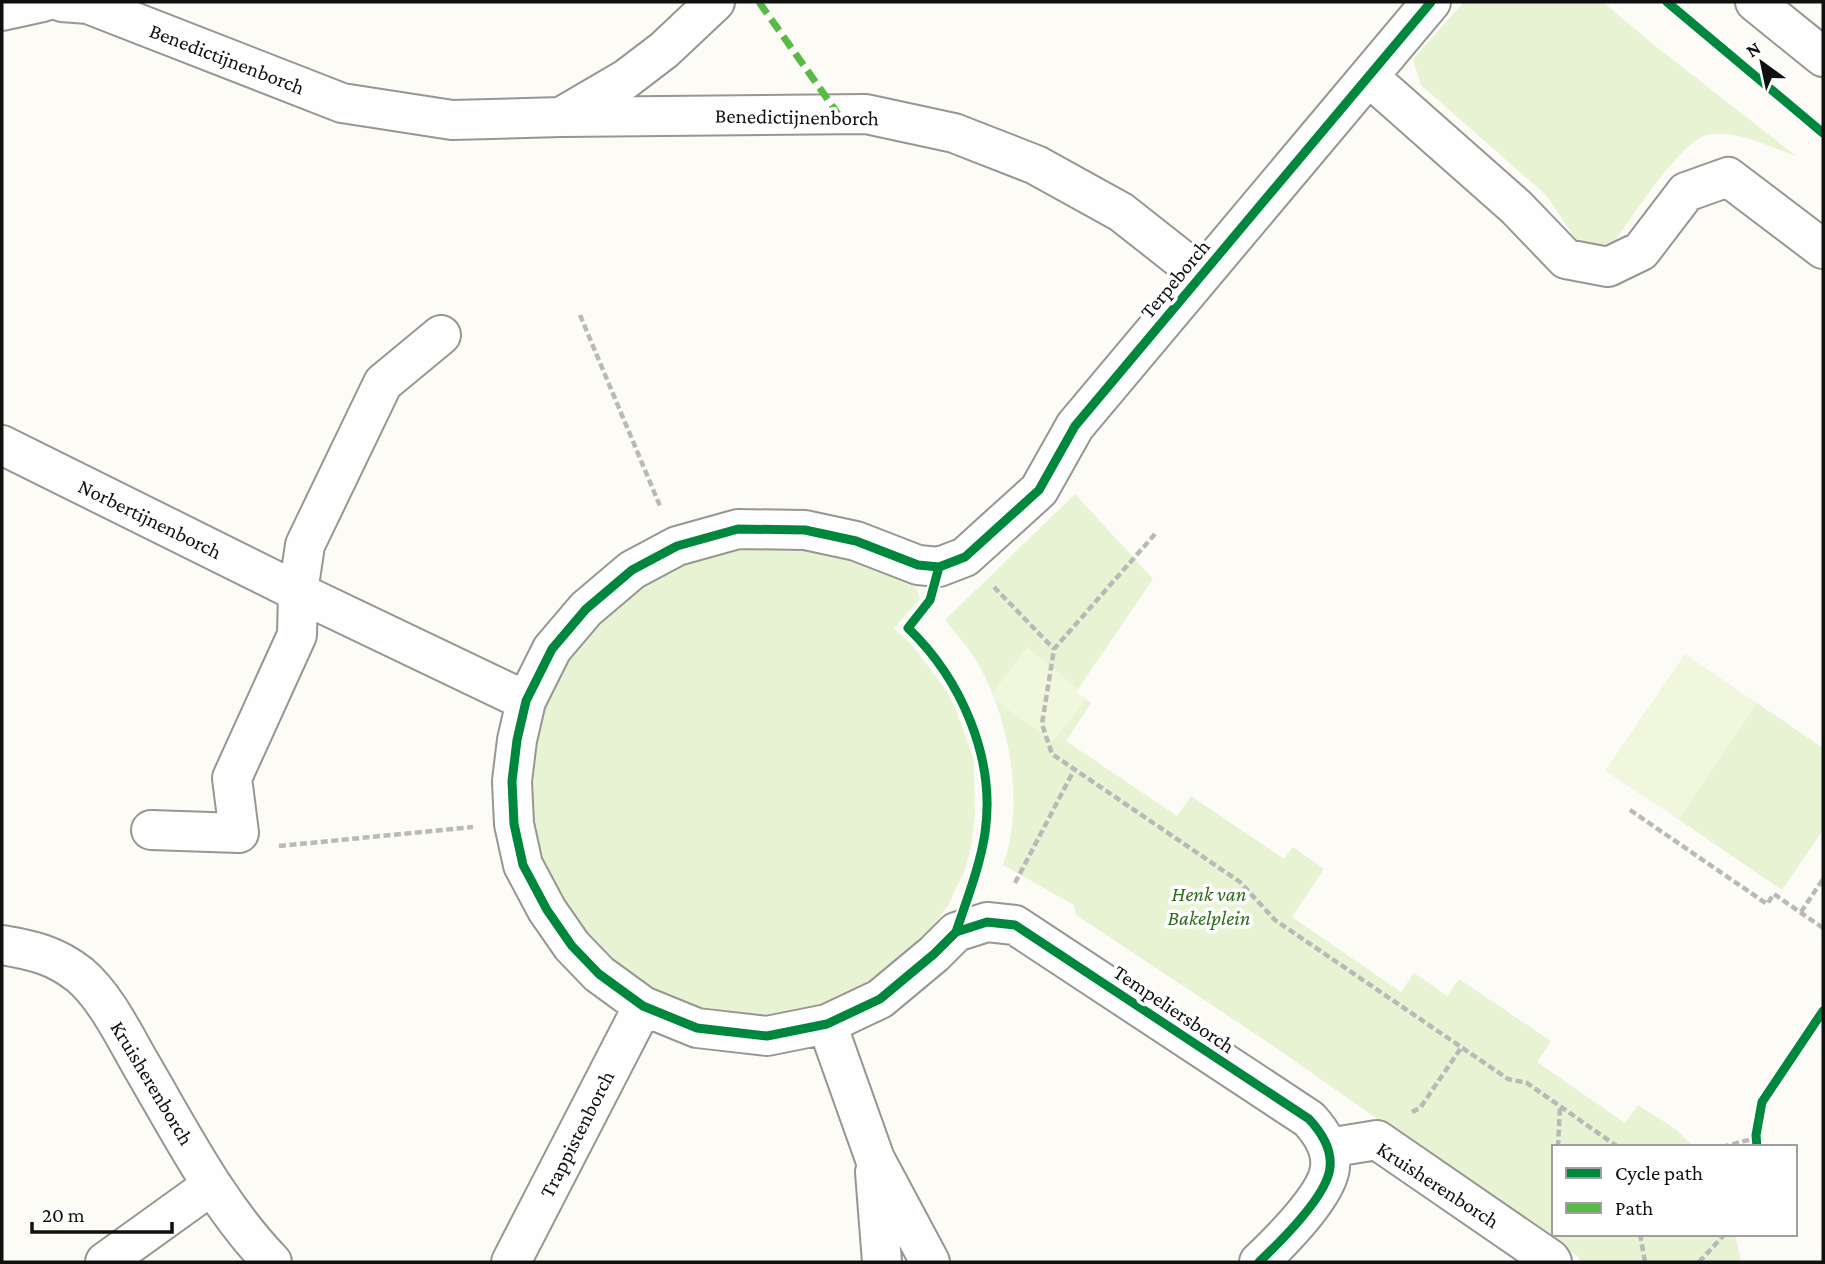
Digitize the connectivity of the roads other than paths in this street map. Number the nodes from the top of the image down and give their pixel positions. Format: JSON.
{"nodes":[{"id":1,"x":43,"y":2,"type":"edge"},
{"id":2,"x":62,"y":2,"type":"edge"},
{"id":3,"x":715,"y":2,"type":"edge"},
{"id":4,"x":1431,"y":2,"type":"edge"},
{"id":5,"x":1755,"y":2,"type":"edge"},
{"id":6,"x":2,"y":11,"type":"edge"},
{"id":7,"x":158,"y":16,"type":"edge"},
{"id":8,"x":1823,"y":57,"type":"edge"},
{"id":9,"x":1368,"y":77,"type":"junction"},
{"id":10,"x":561,"y":117,"type":"junction"},
{"id":11,"x":1823,"y":249,"type":"edge"},
{"id":12,"x":1201,"y":275,"type":"junction"},
{"id":13,"x":441,"y":335,"type":"dead end"},
{"id":14,"x":2,"y":445,"type":"edge"},
{"id":15,"x":298,"y":592,"type":"junction"},
{"id":16,"x":526,"y":701,"type":"junction"},
{"id":17,"x":151,"y":830,"type":"dead end"},
{"id":18,"x":2,"y":945,"type":"edge"},
{"id":19,"x":643,"y":1006,"type":"junction"},
{"id":20,"x":827,"y":1024,"type":"junction"},
{"id":21,"x":1328,"y":1147,"type":"junction"},
{"id":22,"x":875,"y":1159,"type":"junction"},
{"id":23,"x":212,"y":1185,"type":"junction"},
{"id":24,"x":106,"y":1262,"type":"edge"},
{"id":25,"x":272,"y":1262,"type":"edge"},
{"id":26,"x":511,"y":1262,"type":"edge"},
{"id":27,"x":881,"y":1262,"type":"edge"},
{"id":28,"x":929,"y":1262,"type":"edge"},
{"id":29,"x":1259,"y":1262,"type":"edge"},
{"id":30,"x":1552,"y":1262,"type":"edge"}],
"edges":[{"from":1,"to":6,"type":"street"},
{"from":2,"to":7,"type":"street","name":"Benedictijnenborch"},
{"from":3,"to":10,"type":"street","name":"Benedictijnenborch"},
{"from":4,"to":9,"type":"street","name":"Terpeborch"},
{"from":5,"to":8,"type":"street"},
{"from":7,"to":10,"type":"street","name":"Benedictijnenborch"},
{"from":9,"to":11,"type":"street"},
{"from":9,"to":12,"type":"street","name":"Terpeborch"},
{"from":10,"to":12,"type":"street","name":"Benedictijnenborch"},
{"from":12,"to":16,"type":"street","name":"Terpeborch"},
{"from":13,"to":15,"type":"street"},
{"from":14,"to":15,"type":"street","name":"Norbertijnenborch"},
{"from":15,"to":16,"type":"street","name":"Norbertijnenborch"},
{"from":15,"to":17,"type":"street"},
{"from":16,"to":19,"type":"street"},
{"from":18,"to":23,"type":"street","name":"Kruisherenborch"},
{"from":19,"to":20,"type":"street"},
{"from":19,"to":26,"type":"street","name":"Trappistenborch"},
{"from":20,"to":21,"type":"street","name":"Tempeliersborch"},
{"from":20,"to":22,"type":"street"},
{"from":21,"to":29,"type":"street"},
{"from":21,"to":30,"type":"street","name":"Kruisherenborch"},
{"from":22,"to":27,"type":"street"},
{"from":22,"to":28,"type":"street"},
{"from":23,"to":24,"type":"street"},
{"from":23,"to":25,"type":"street","name":"Kruisherenborch"}]}
